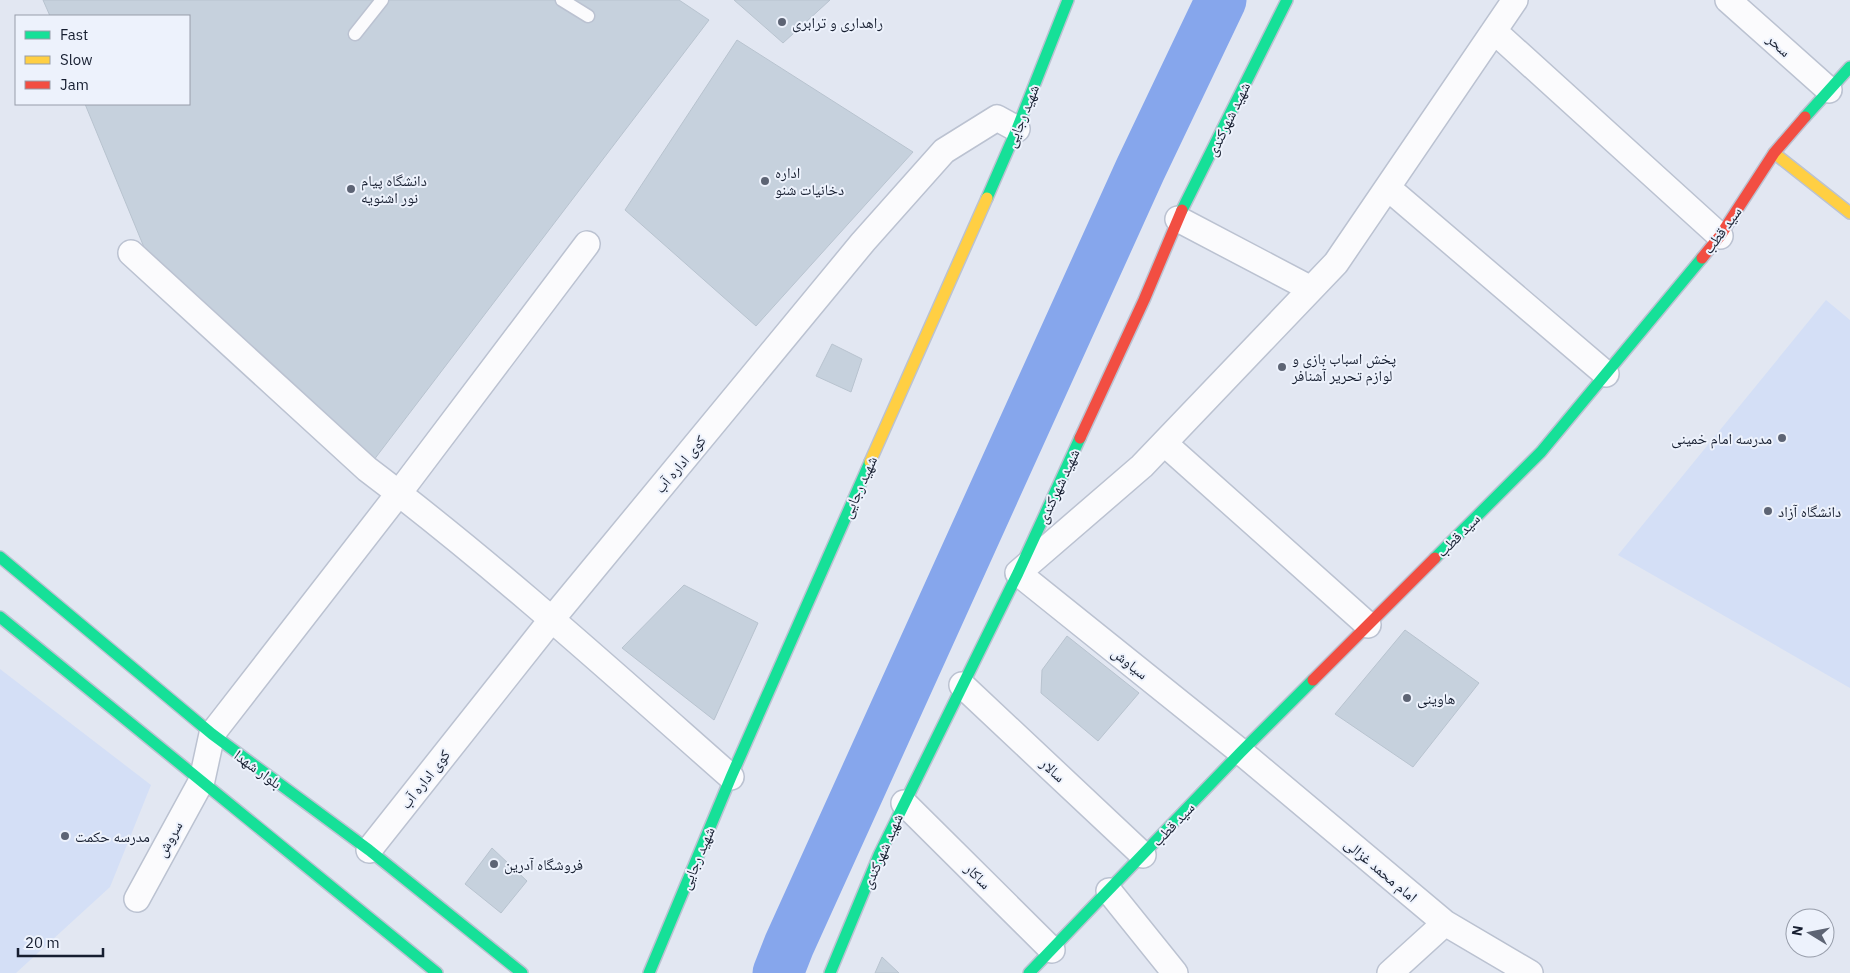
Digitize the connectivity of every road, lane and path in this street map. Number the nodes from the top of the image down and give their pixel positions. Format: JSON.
{"nodes":[{"id":1,"x":382,"y":0,"type":"edge"},
{"id":2,"x":562,"y":0,"type":"edge"},
{"id":3,"x":1068,"y":0,"type":"edge"},
{"id":4,"x":1287,"y":0,"type":"edge"},
{"id":5,"x":1515,"y":0,"type":"edge"},
{"id":6,"x":1728,"y":0,"type":"edge"},
{"id":7,"x":588,"y":16,"type":"dead end"},
{"id":8,"x":1494,"y":31,"type":"junction"},
{"id":9,"x":354,"y":34,"type":"dead end"},
{"id":10,"x":1850,"y":67,"type":"edge"},
{"id":11,"x":1829,"y":90,"type":"junction"},
{"id":12,"x":1017,"y":129,"type":"junction"},
{"id":13,"x":1774,"y":153,"type":"junction"},
{"id":14,"x":1388,"y":188,"type":"junction"},
{"id":15,"x":1850,"y":214,"type":"edge"},
{"id":16,"x":1178,"y":219,"type":"junction"},
{"id":17,"x":1720,"y":236,"type":"junction"},
{"id":18,"x":587,"y":244,"type":"dead end"},
{"id":19,"x":132,"y":253,"type":"dead end"},
{"id":20,"x":1311,"y":289,"type":"junction"},
{"id":21,"x":1606,"y":374,"type":"junction"},
{"id":22,"x":1164,"y":443,"type":"junction"},
{"id":23,"x":399,"y":493,"type":"junction"},
{"id":24,"x":0,"y":557,"type":"edge"},
{"id":25,"x":1018,"y":573,"type":"junction"},
{"id":26,"x":0,"y":617,"type":"edge"},
{"id":27,"x":552,"y":619,"type":"junction"},
{"id":28,"x":1368,"y":625,"type":"junction"},
{"id":29,"x":962,"y":685,"type":"junction"},
{"id":30,"x":212,"y":734,"type":"junction"},
{"id":31,"x":1241,"y":752,"type":"junction"},
{"id":32,"x":731,"y":777,"type":"junction"},
{"id":33,"x":202,"y":780,"type":"junction"},
{"id":34,"x":904,"y":803,"type":"junction"},
{"id":35,"x":369,"y":850,"type":"junction"},
{"id":36,"x":1144,"y":855,"type":"junction"},
{"id":37,"x":1109,"y":891,"type":"junction"},
{"id":38,"x":137,"y":899,"type":"dead end"},
{"id":39,"x":1445,"y":923,"type":"junction"},
{"id":40,"x":1052,"y":950,"type":"junction"},
{"id":41,"x":437,"y":973,"type":"edge"},
{"id":42,"x":522,"y":973,"type":"edge"},
{"id":43,"x":649,"y":973,"type":"edge"},
{"id":44,"x":830,"y":973,"type":"edge"},
{"id":45,"x":1029,"y":973,"type":"edge"},
{"id":46,"x":1175,"y":973,"type":"edge"},
{"id":47,"x":1390,"y":973,"type":"edge"},
{"id":48,"x":1530,"y":973,"type":"edge"}],
"edges":[{"from":1,"to":9,"type":"lane"},
{"from":2,"to":7,"type":"lane"},
{"from":3,"to":12,"type":"street","name":"شهید رجایی"},
{"from":4,"to":16,"type":"street","name":"شهید شهرکندی"},
{"from":5,"to":8,"type":"street"},
{"from":6,"to":11,"type":"street","name":"سحر"},
{"from":8,"to":14,"type":"street"},
{"from":8,"to":17,"type":"street"},
{"from":10,"to":11,"type":"street","name":"سید قطب"},
{"from":11,"to":13,"type":"street","name":"سید قطب"},
{"from":12,"to":27,"type":"street","name":"کوی اداره آب"},
{"from":12,"to":32,"type":"street","name":"شهید رجایی"},
{"from":13,"to":15,"type":"street"},
{"from":13,"to":17,"type":"street","name":"سید قطب"},
{"from":14,"to":20,"type":"street"},
{"from":14,"to":21,"type":"street"},
{"from":16,"to":20,"type":"street"},
{"from":16,"to":25,"type":"street","name":"شهید شهرکندی"},
{"from":17,"to":21,"type":"street","name":"سید قطب"},
{"from":18,"to":23,"type":"street"},
{"from":19,"to":23,"type":"street"},
{"from":20,"to":22,"type":"street"},
{"from":21,"to":28,"type":"street","name":"سید قطب"},
{"from":22,"to":25,"type":"street"},
{"from":22,"to":28,"type":"street"},
{"from":23,"to":27,"type":"street"},
{"from":23,"to":30,"type":"street"},
{"from":24,"to":30,"type":"street","name":"بلوار شهدا"},
{"from":25,"to":29,"type":"street","name":"شهید شهرکندی"},
{"from":25,"to":31,"type":"street","name":"سیاوش"},
{"from":26,"to":33,"type":"street"},
{"from":27,"to":32,"type":"street"},
{"from":27,"to":35,"type":"street","name":"کوی اداره آب"},
{"from":28,"to":31,"type":"street","name":"سید قطب"},
{"from":29,"to":34,"type":"street","name":"شهید شهرکندی"},
{"from":29,"to":36,"type":"street","name":"سالار"},
{"from":30,"to":33,"type":"street","name":"سروش"},
{"from":30,"to":35,"type":"street","name":"بلوار شهدا"},
{"from":31,"to":36,"type":"street","name":"سید قطب"},
{"from":31,"to":39,"type":"street","name":"امام محمد غزالی"},
{"from":32,"to":43,"type":"street","name":"شهید رجایی"},
{"from":33,"to":38,"type":"street","name":"سروش"},
{"from":33,"to":41,"type":"street"},
{"from":34,"to":40,"type":"street","name":"ساکار"},
{"from":34,"to":44,"type":"street","name":"شهید شهرکندی"},
{"from":35,"to":42,"type":"street","name":"بلوار شهدا"},
{"from":36,"to":37,"type":"street","name":"سید قطب"},
{"from":37,"to":40,"type":"street","name":"سید قطب"},
{"from":37,"to":46,"type":"street"},
{"from":39,"to":47,"type":"street"},
{"from":39,"to":48,"type":"street","name":"امام محمد غزالی"},
{"from":40,"to":45,"type":"street","name":"سید قطب"}]}
